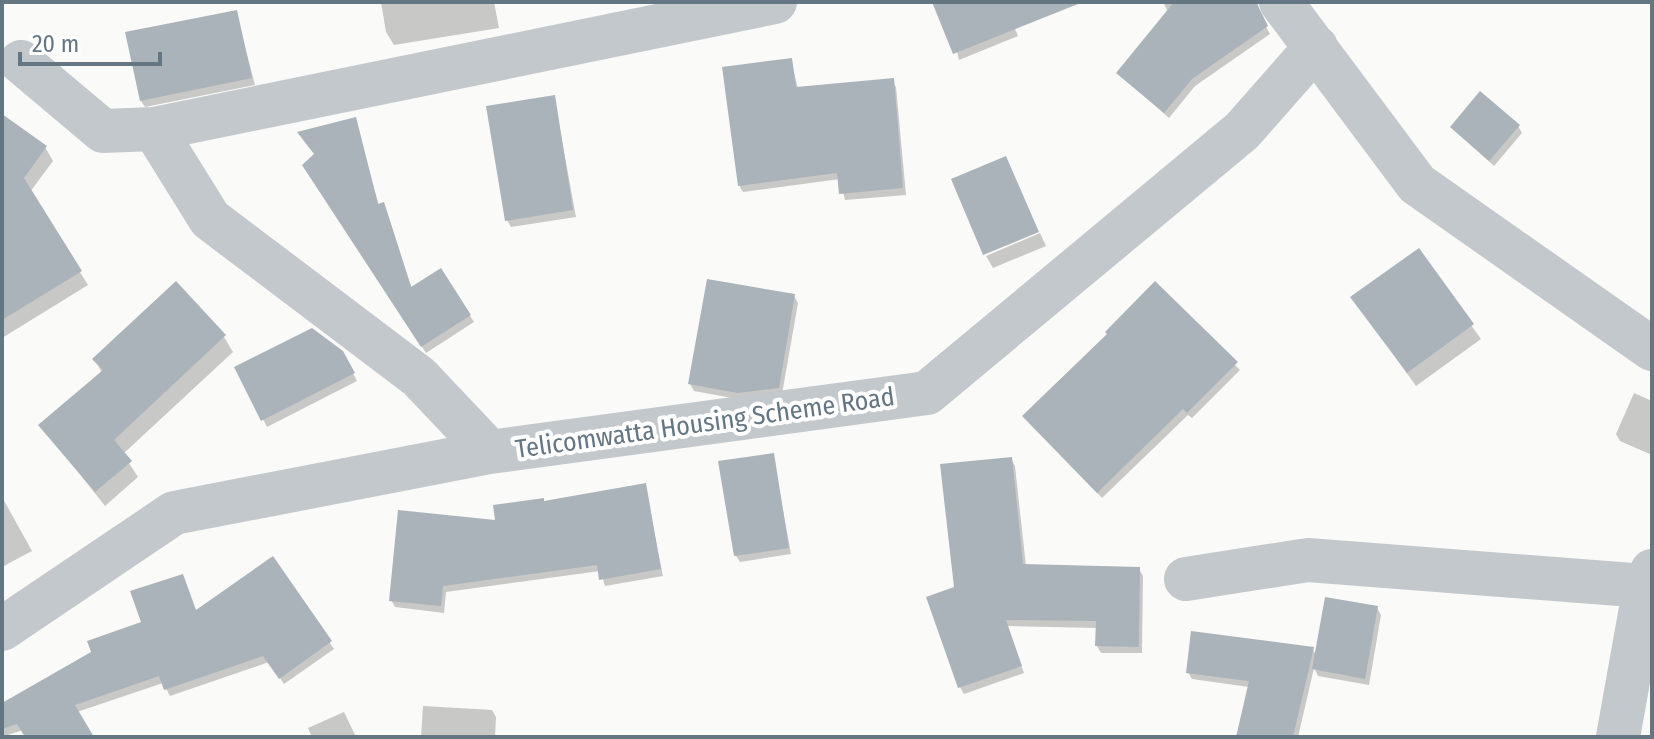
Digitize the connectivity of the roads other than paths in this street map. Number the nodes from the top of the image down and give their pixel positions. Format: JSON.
{"nodes":[{"id":1,"x":775,"y":2,"type":"edge"},
{"id":2,"x":1281,"y":2,"type":"edge"},
{"id":3,"x":1316,"y":47,"type":"junction"},
{"id":4,"x":21,"y":62,"type":"dead end"},
{"id":5,"x":154,"y":129,"type":"junction"},
{"id":6,"x":1652,"y":349,"type":"edge"},
{"id":7,"x":490,"y":452,"type":"junction"},
{"id":8,"x":1649,"y":578,"type":"edge"},
{"id":9,"x":1186,"y":579,"type":"dead end"},
{"id":10,"x":2,"y":629,"type":"edge"},
{"id":11,"x":1618,"y":737,"type":"edge"}],
"edges":[{"from":1,"to":5,"type":"street"},
{"from":2,"to":3,"type":"street"},
{"from":3,"to":6,"type":"street"},
{"from":3,"to":7,"type":"street","name":"Telicomwatta Housing Scheme Road"},
{"from":4,"to":5,"type":"street"},
{"from":5,"to":7,"type":"street"},
{"from":7,"to":10,"type":"street","name":"Telicomwatta Housing Scheme Road"},
{"from":8,"to":9,"type":"street"},
{"from":8,"to":11,"type":"street"}]}
